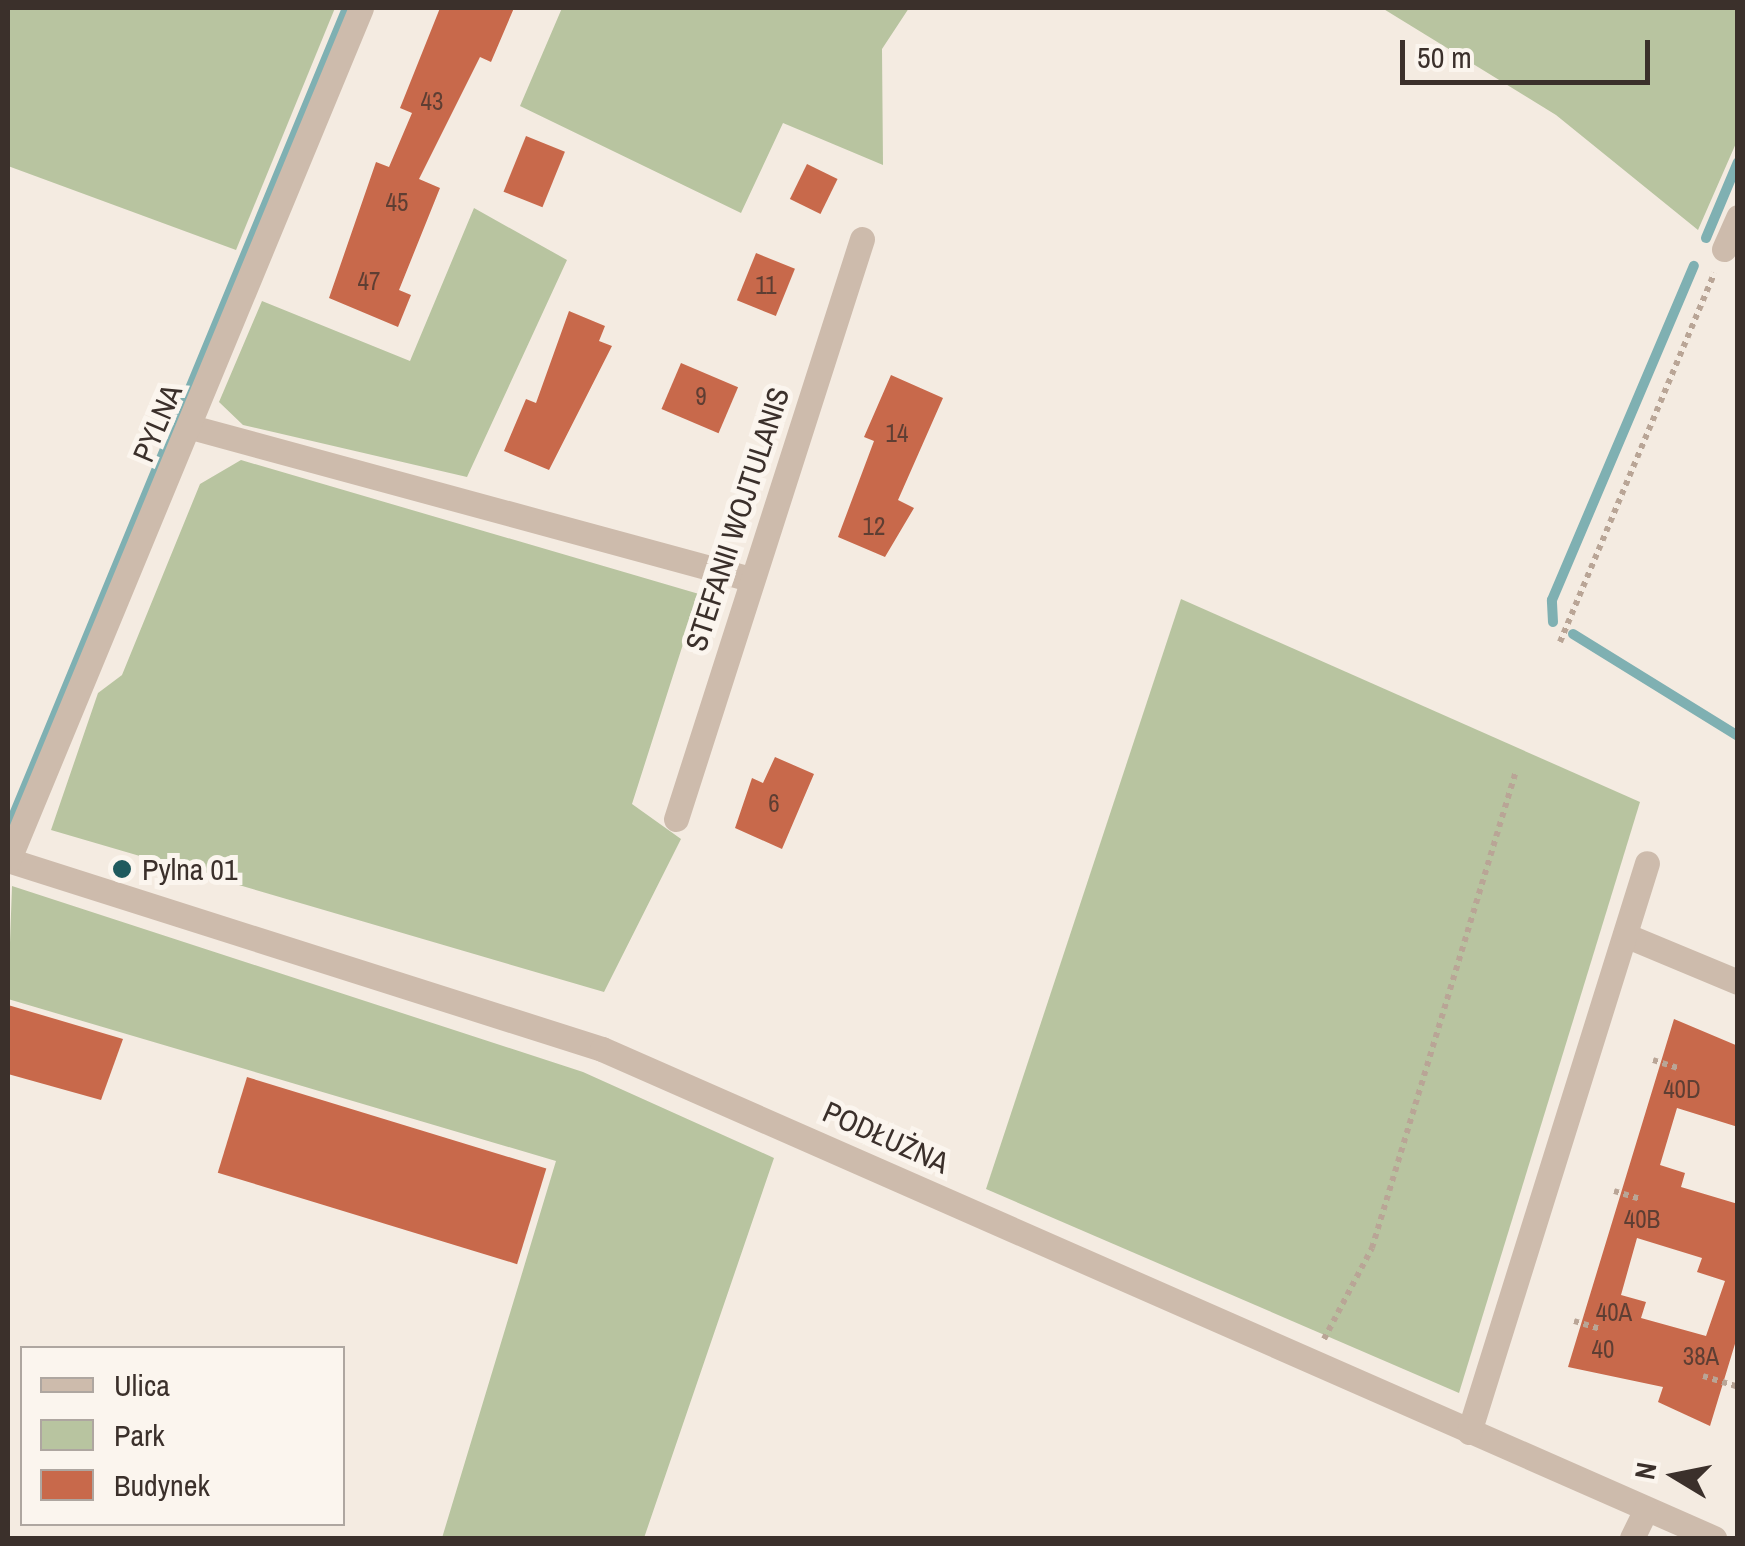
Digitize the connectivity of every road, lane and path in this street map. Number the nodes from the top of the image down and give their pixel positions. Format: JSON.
{"nodes":[{"id":1,"x":361,"y":8,"type":"edge"},
{"id":2,"x":1738,"y":217,"type":"edge"},
{"id":3,"x":862,"y":238,"type":"dead end"},
{"id":4,"x":1724,"y":249,"type":"joint"},
{"id":5,"x":191,"y":428,"type":"junction"},
{"id":6,"x":750,"y":579,"type":"junction"},
{"id":7,"x":1560,"y":642,"type":"dead end"},
{"id":8,"x":1516,"y":772,"type":"dead end"},
{"id":9,"x":676,"y":820,"type":"dead end"},
{"id":10,"x":8,"y":860,"type":"edge"},
{"id":11,"x":1647,"y":863,"type":"dead end"},
{"id":12,"x":1625,"y":936,"type":"junction"},
{"id":13,"x":1738,"y":982,"type":"edge"},
{"id":14,"x":1653,"y":1060,"type":"dead end"},
{"id":15,"x":1680,"y":1069,"type":"dead end"},
{"id":16,"x":1614,"y":1191,"type":"dead end"},
{"id":17,"x":1641,"y":1199,"type":"dead end"},
{"id":18,"x":1574,"y":1321,"type":"dead end"},
{"id":19,"x":1601,"y":1329,"type":"dead end"},
{"id":20,"x":1308,"y":1359,"type":"junction"},
{"id":21,"x":1703,"y":1376,"type":"dead end"},
{"id":22,"x":1738,"y":1386,"type":"edge"},
{"id":23,"x":1469,"y":1432,"type":"junction"},
{"id":24,"x":1646,"y":1509,"type":"junction"},
{"id":25,"x":1632,"y":1538,"type":"edge"},
{"id":26,"x":1714,"y":1538,"type":"edge"}],
"edges":[{"from":1,"to":5,"type":"street","name":"PYLNA"},
{"from":2,"to":4,"type":"street"},
{"from":3,"to":6,"type":"street","name":"STEFANII WOJTULANIS"},
{"from":4,"to":7,"type":"path"},
{"from":5,"to":6,"type":"street"},
{"from":5,"to":10,"type":"street","name":"PYLNA"},
{"from":6,"to":9,"type":"street","name":"STEFANII WOJTULANIS"},
{"from":8,"to":20,"type":"path"},
{"from":10,"to":20,"type":"street","name":"PODŁUŻNA"},
{"from":11,"to":12,"type":"street"},
{"from":12,"to":13,"type":"street"},
{"from":12,"to":23,"type":"street"},
{"from":14,"to":15,"type":"path"},
{"from":16,"to":17,"type":"path"},
{"from":18,"to":19,"type":"path"},
{"from":20,"to":23,"type":"street","name":"PODŁUŻNA"},
{"from":21,"to":22,"type":"path"},
{"from":23,"to":24,"type":"street","name":"PODŁUŻNA"},
{"from":24,"to":25,"type":"street"},
{"from":24,"to":26,"type":"street","name":"PODŁUŻNA"}]}
